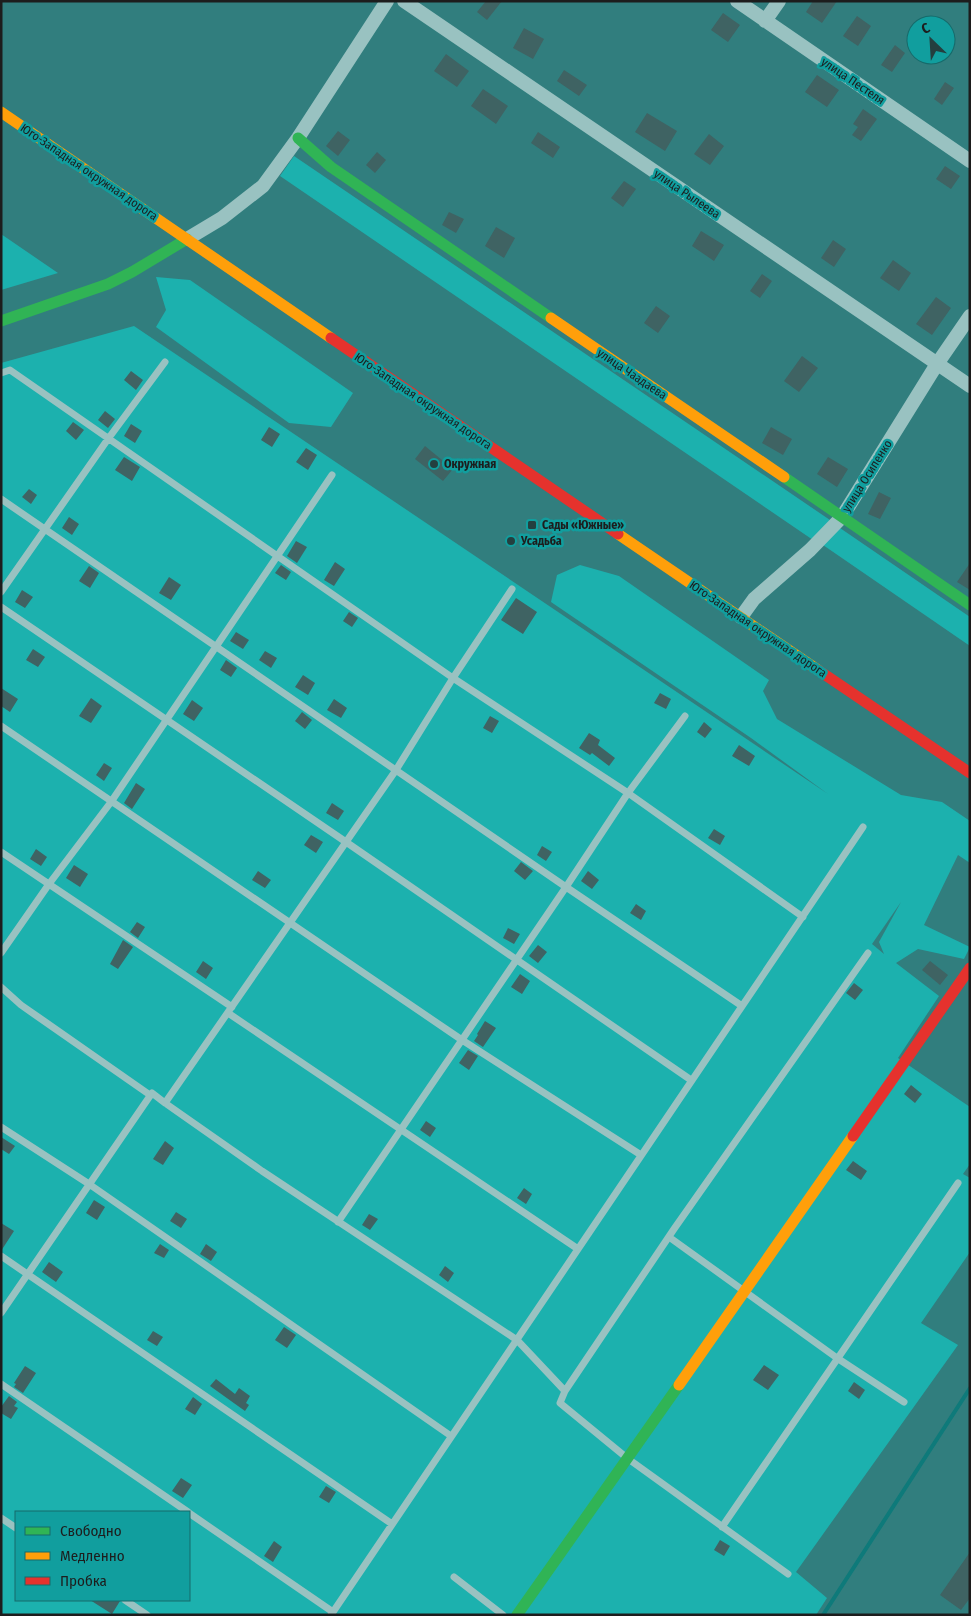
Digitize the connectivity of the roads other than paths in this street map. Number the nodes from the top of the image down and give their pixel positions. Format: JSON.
{"nodes":[{"id":1,"x":387,"y":1,"type":"edge"},
{"id":2,"x":404,"y":1,"type":"edge"},
{"id":3,"x":737,"y":1,"type":"edge"},
{"id":4,"x":779,"y":1,"type":"edge"},
{"id":5,"x":765,"y":21,"type":"junction"},
{"id":6,"x":1,"y":112,"type":"edge"},
{"id":7,"x":298,"y":138,"type":"junction"},
{"id":8,"x":970,"y":161,"type":"edge"},
{"id":9,"x":187,"y":239,"type":"junction"},
{"id":10,"x":970,"y":316,"type":"edge"},
{"id":11,"x":1,"y":321,"type":"edge"},
{"id":12,"x":165,"y":362,"type":"dead end"},
{"id":13,"x":937,"y":364,"type":"junction"},
{"id":14,"x":1,"y":373,"type":"edge"},
{"id":15,"x":970,"y":386,"type":"edge"},
{"id":16,"x":108,"y":438,"type":"junction"},
{"id":17,"x":332,"y":475,"type":"dead end"},
{"id":18,"x":1,"y":498,"type":"edge"},
{"id":19,"x":842,"y":517,"type":"junction"},
{"id":20,"x":46,"y":529,"type":"junction"},
{"id":21,"x":277,"y":557,"type":"junction"},
{"id":22,"x":512,"y":589,"type":"dead end"},
{"id":23,"x":1,"y":592,"type":"edge"},
{"id":24,"x":970,"y":605,"type":"edge"},
{"id":25,"x":1,"y":607,"type":"edge"},
{"id":26,"x":741,"y":617,"type":"junction"},
{"id":27,"x":216,"y":645,"type":"junction"},
{"id":28,"x":453,"y":678,"type":"junction"},
{"id":29,"x":685,"y":716,"type":"dead end"},
{"id":30,"x":166,"y":719,"type":"junction"},
{"id":31,"x":1,"y":726,"type":"edge"},
{"id":32,"x":396,"y":770,"type":"junction"},
{"id":33,"x":970,"y":773,"type":"edge"},
{"id":34,"x":628,"y":793,"type":"junction"},
{"id":35,"x":111,"y":802,"type":"junction"},
{"id":36,"x":863,"y":827,"type":"dead end"},
{"id":37,"x":346,"y":842,"type":"junction"},
{"id":38,"x":1,"y":852,"type":"edge"},
{"id":39,"x":50,"y":884,"type":"junction"},
{"id":40,"x":566,"y":887,"type":"junction"},
{"id":41,"x":802,"y":916,"type":"junction"},
{"id":42,"x":290,"y":922,"type":"junction"},
{"id":43,"x":1,"y":953,"type":"edge"},
{"id":44,"x":868,"y":953,"type":"dead end"},
{"id":45,"x":516,"y":959,"type":"junction"},
{"id":46,"x":970,"y":968,"type":"edge"},
{"id":47,"x":1,"y":987,"type":"edge"},
{"id":48,"x":742,"y":1006,"type":"junction"},
{"id":49,"x":230,"y":1010,"type":"junction"},
{"id":50,"x":462,"y":1040,"type":"junction"},
{"id":51,"x":691,"y":1080,"type":"junction"},
{"id":52,"x":150,"y":1096,"type":"junction"},
{"id":53,"x":165,"y":1103,"type":"junction"},
{"id":54,"x":1,"y":1127,"type":"edge"},
{"id":55,"x":400,"y":1130,"type":"junction"},
{"id":56,"x":641,"y":1155,"type":"junction"},
{"id":57,"x":958,"y":1183,"type":"dead end"},
{"id":58,"x":89,"y":1184,"type":"junction"},
{"id":59,"x":338,"y":1222,"type":"junction"},
{"id":60,"x":669,"y":1237,"type":"junction"},
{"id":61,"x":578,"y":1249,"type":"junction"},
{"id":62,"x":1,"y":1256,"type":"edge"},
{"id":63,"x":28,"y":1273,"type":"junction"},
{"id":64,"x":745,"y":1291,"type":"junction"},
{"id":65,"x":1,"y":1312,"type":"edge"},
{"id":66,"x":517,"y":1340,"type":"junction"},
{"id":67,"x":837,"y":1358,"type":"junction"},
{"id":68,"x":1,"y":1384,"type":"edge"},
{"id":69,"x":565,"y":1391,"type":"junction"},
{"id":70,"x":904,"y":1402,"type":"dead end"},
{"id":71,"x":451,"y":1436,"type":"junction"},
{"id":72,"x":627,"y":1458,"type":"junction"},
{"id":73,"x":187,"y":1511,"type":"edge"},
{"id":74,"x":190,"y":1513,"type":"edge"},
{"id":75,"x":1,"y":1518,"type":"edge"},
{"id":76,"x":392,"y":1524,"type":"junction"},
{"id":77,"x":722,"y":1526,"type":"junction"},
{"id":78,"x":15,"y":1527,"type":"edge"},
{"id":79,"x":788,"y":1574,"type":"dead end"},
{"id":80,"x":454,"y":1577,"type":"dead end"},
{"id":81,"x":126,"y":1601,"type":"edge"},
{"id":82,"x":332,"y":1613,"type":"edge"},
{"id":83,"x":147,"y":1615,"type":"edge"},
{"id":84,"x":503,"y":1615,"type":"edge"},
{"id":85,"x":517,"y":1615,"type":"edge"}],
"edges":[{"from":1,"to":7,"type":"street"},
{"from":2,"to":13,"type":"street","name":"улица Рылеева"},
{"from":3,"to":5,"type":"street","name":"улица Пестеля"},
{"from":4,"to":5,"type":"street"},
{"from":5,"to":8,"type":"street","name":"улица Пестеля"},
{"from":6,"to":9,"type":"main road","name":"Юго-Западная окружная дорога"},
{"from":7,"to":9,"type":"street"},
{"from":7,"to":19,"type":"main road","name":"улица Чаадаева"},
{"from":9,"to":11,"type":"main road"},
{"from":9,"to":26,"type":"main road","name":"Юго-Западная окружная дорога"},
{"from":10,"to":13,"type":"street","name":"улица Осипенко"},
{"from":12,"to":16,"type":"lane"},
{"from":13,"to":15,"type":"street","name":"улица Рылеева"},
{"from":13,"to":19,"type":"street","name":"улица Осипенко"},
{"from":14,"to":16,"type":"lane"},
{"from":16,"to":20,"type":"lane"},
{"from":16,"to":21,"type":"lane"},
{"from":17,"to":21,"type":"lane"},
{"from":18,"to":20,"type":"lane"},
{"from":19,"to":24,"type":"main road","name":"улица Чаадаева"},
{"from":19,"to":26,"type":"street","name":"улица Осипенко"},
{"from":20,"to":23,"type":"lane"},
{"from":20,"to":27,"type":"lane"},
{"from":21,"to":27,"type":"lane"},
{"from":21,"to":28,"type":"lane"},
{"from":22,"to":28,"type":"lane"},
{"from":25,"to":30,"type":"lane"},
{"from":26,"to":33,"type":"main road","name":"Юго-Западная окружная дорога"},
{"from":27,"to":30,"type":"lane"},
{"from":27,"to":32,"type":"lane"},
{"from":28,"to":32,"type":"lane"},
{"from":28,"to":34,"type":"lane"},
{"from":29,"to":34,"type":"lane"},
{"from":30,"to":35,"type":"lane"},
{"from":30,"to":37,"type":"lane"},
{"from":31,"to":35,"type":"lane"},
{"from":32,"to":37,"type":"lane"},
{"from":32,"to":40,"type":"lane"},
{"from":34,"to":40,"type":"lane"},
{"from":34,"to":41,"type":"lane"},
{"from":35,"to":39,"type":"lane"},
{"from":35,"to":42,"type":"lane"},
{"from":36,"to":41,"type":"lane"},
{"from":37,"to":42,"type":"lane"},
{"from":37,"to":45,"type":"lane"},
{"from":38,"to":39,"type":"lane"},
{"from":39,"to":43,"type":"lane"},
{"from":39,"to":49,"type":"lane"},
{"from":40,"to":45,"type":"lane"},
{"from":40,"to":48,"type":"lane"},
{"from":41,"to":48,"type":"lane"},
{"from":42,"to":49,"type":"lane"},
{"from":42,"to":50,"type":"lane"},
{"from":44,"to":60,"type":"lane"},
{"from":45,"to":50,"type":"lane"},
{"from":45,"to":51,"type":"lane"},
{"from":46,"to":64,"type":"main road"},
{"from":47,"to":52,"type":"lane"},
{"from":48,"to":51,"type":"lane"},
{"from":49,"to":53,"type":"lane"},
{"from":49,"to":55,"type":"lane"},
{"from":50,"to":55,"type":"lane"},
{"from":50,"to":56,"type":"lane"},
{"from":51,"to":56,"type":"lane"},
{"from":52,"to":53,"type":"lane"},
{"from":52,"to":58,"type":"lane"},
{"from":53,"to":59,"type":"lane"},
{"from":54,"to":58,"type":"lane"},
{"from":55,"to":59,"type":"lane"},
{"from":55,"to":61,"type":"lane"},
{"from":56,"to":61,"type":"lane"},
{"from":57,"to":67,"type":"lane"},
{"from":58,"to":63,"type":"lane"},
{"from":58,"to":71,"type":"lane"},
{"from":59,"to":66,"type":"lane"},
{"from":60,"to":64,"type":"lane"},
{"from":60,"to":69,"type":"lane"},
{"from":61,"to":66,"type":"lane"},
{"from":62,"to":63,"type":"lane"},
{"from":63,"to":65,"type":"lane"},
{"from":63,"to":76,"type":"lane"},
{"from":64,"to":67,"type":"lane"},
{"from":64,"to":72,"type":"main road"},
{"from":66,"to":69,"type":"lane"},
{"from":66,"to":71,"type":"lane"},
{"from":67,"to":70,"type":"lane"},
{"from":67,"to":77,"type":"lane"},
{"from":68,"to":73,"type":"lane"},
{"from":69,"to":72,"type":"lane"},
{"from":71,"to":76,"type":"lane"},
{"from":72,"to":77,"type":"lane"},
{"from":72,"to":85,"type":"main road"},
{"from":74,"to":82,"type":"lane"},
{"from":75,"to":78,"type":"lane"},
{"from":76,"to":82,"type":"lane"},
{"from":77,"to":79,"type":"lane"},
{"from":80,"to":84,"type":"lane"},
{"from":81,"to":83,"type":"lane"}]}
